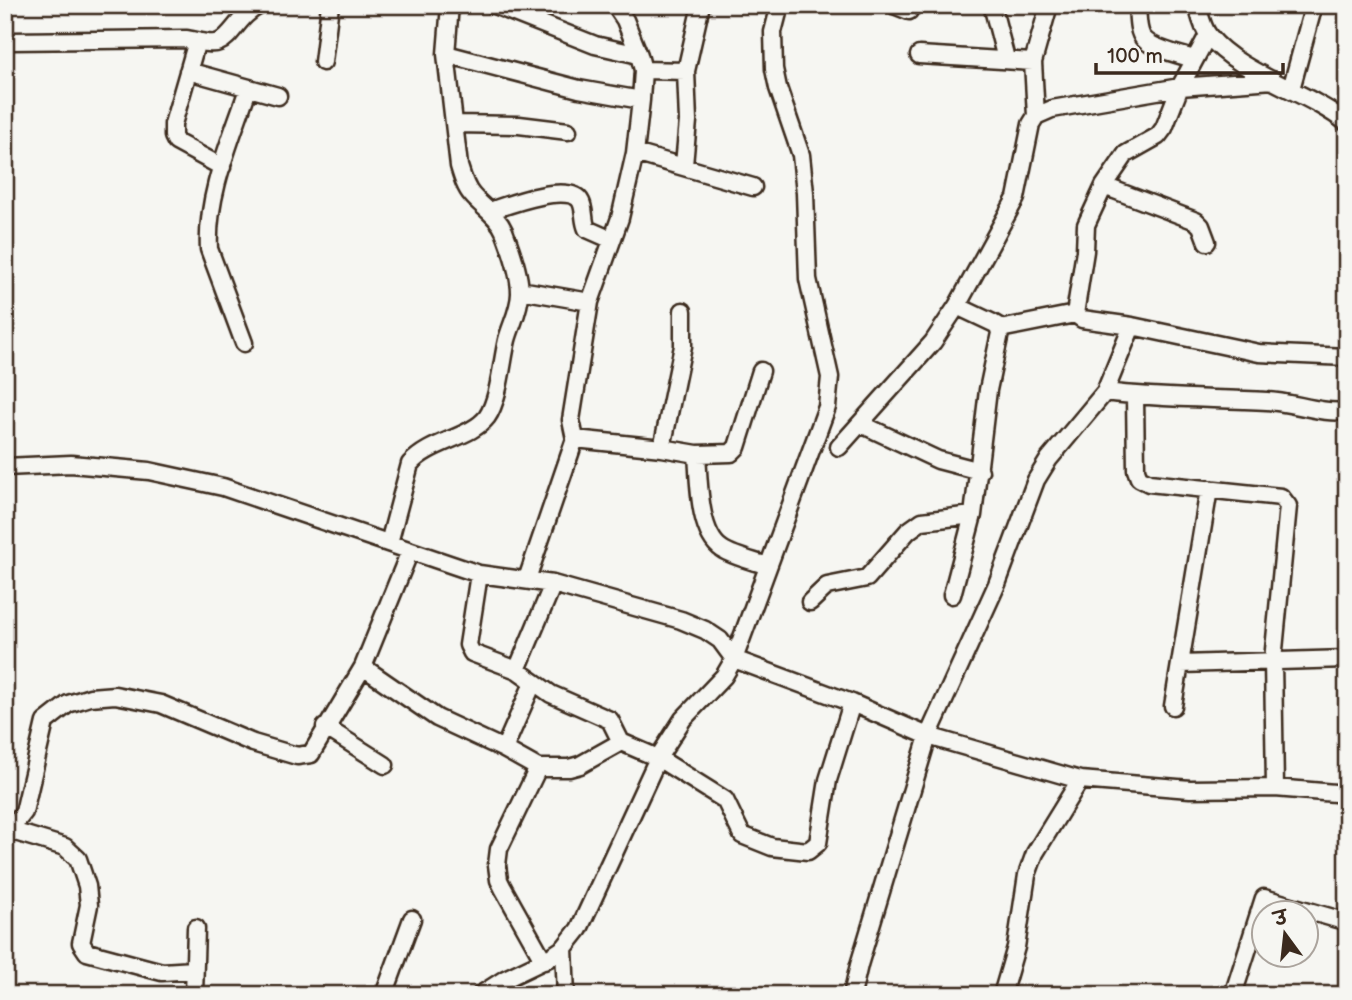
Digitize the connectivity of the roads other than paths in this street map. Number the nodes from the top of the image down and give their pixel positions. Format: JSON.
{"nodes":[{"id":1,"x":260,"y":5,"type":"edge"},
{"id":2,"x":330,"y":5,"type":"edge"},
{"id":3,"x":450,"y":5,"type":"edge"},
{"id":4,"x":494,"y":5,"type":"edge"},
{"id":5,"x":615,"y":5,"type":"edge"},
{"id":6,"x":701,"y":5,"type":"edge"},
{"id":7,"x":780,"y":5,"type":"edge"},
{"id":8,"x":992,"y":5,"type":"edge"},
{"id":9,"x":1049,"y":5,"type":"edge"},
{"id":10,"x":1137,"y":5,"type":"edge"},
{"id":11,"x":1197,"y":5,"type":"edge"},
{"id":12,"x":1314,"y":5,"type":"edge"},
{"id":13,"x":1208,"y":35,"type":"junction"},
{"id":14,"x":10,"y":41,"type":"dead end"},
{"id":15,"x":197,"y":41,"type":"junction"},
{"id":16,"x":446,"y":54,"type":"junction"},
{"id":17,"x":919,"y":55,"type":"dead end"},
{"id":18,"x":1006,"y":59,"type":"junction"},
{"id":19,"x":1193,"y":59,"type":"junction"},
{"id":20,"x":323,"y":62,"type":"dead end"},
{"id":21,"x":641,"y":62,"type":"junction"},
{"id":22,"x":1032,"y":62,"type":"junction"},
{"id":23,"x":188,"y":71,"type":"junction"},
{"id":24,"x":686,"y":71,"type":"junction"},
{"id":25,"x":1273,"y":80,"type":"junction"},
{"id":26,"x":1180,"y":87,"type":"junction"},
{"id":27,"x":248,"y":89,"type":"junction"},
{"id":28,"x":1291,"y":89,"type":"junction"},
{"id":29,"x":278,"y":96,"type":"dead end"},
{"id":30,"x":641,"y":100,"type":"junction"},
{"id":31,"x":1340,"y":113,"type":"edge"},
{"id":32,"x":1036,"y":116,"type":"junction"},
{"id":33,"x":1347,"y":122,"type":"edge"},
{"id":34,"x":454,"y":124,"type":"junction"},
{"id":35,"x":568,"y":131,"type":"dead end"},
{"id":36,"x":635,"y":153,"type":"junction"},
{"id":37,"x":684,"y":165,"type":"junction"},
{"id":38,"x":222,"y":167,"type":"junction"},
{"id":39,"x":1104,"y":186,"type":"junction"},
{"id":40,"x":753,"y":187,"type":"dead end"},
{"id":41,"x":490,"y":211,"type":"junction"},
{"id":42,"x":612,"y":240,"type":"junction"},
{"id":43,"x":1207,"y":242,"type":"dead end"},
{"id":44,"x":520,"y":290,"type":"junction"},
{"id":45,"x":590,"y":302,"type":"junction"},
{"id":46,"x":957,"y":306,"type":"junction"},
{"id":47,"x":683,"y":311,"type":"dead end"},
{"id":48,"x":1075,"y":314,"type":"junction"},
{"id":49,"x":1132,"y":326,"type":"junction"},
{"id":50,"x":1000,"y":329,"type":"junction"},
{"id":51,"x":244,"y":343,"type":"dead end"},
{"id":52,"x":1347,"y":357,"type":"edge"},
{"id":53,"x":761,"y":371,"type":"dead end"},
{"id":54,"x":1105,"y":392,"type":"junction"},
{"id":55,"x":1135,"y":396,"type":"junction"},
{"id":56,"x":1347,"y":411,"type":"edge"},
{"id":57,"x":861,"y":424,"type":"junction"},
{"id":58,"x":575,"y":439,"type":"junction"},
{"id":59,"x":839,"y":447,"type":"dead end"},
{"id":60,"x":662,"y":448,"type":"junction"},
{"id":61,"x":697,"y":454,"type":"junction"},
{"id":62,"x":5,"y":467,"type":"edge"},
{"id":63,"x":980,"y":471,"type":"junction"},
{"id":64,"x":1209,"y":489,"type":"junction"},
{"id":65,"x":973,"y":515,"type":"junction"},
{"id":66,"x":389,"y":543,"type":"junction"},
{"id":67,"x":410,"y":551,"type":"junction"},
{"id":68,"x":768,"y":566,"type":"junction"},
{"id":69,"x":479,"y":574,"type":"junction"},
{"id":70,"x":527,"y":579,"type":"junction"},
{"id":71,"x":553,"y":584,"type":"junction"},
{"id":72,"x":952,"y":595,"type":"dead end"},
{"id":73,"x":810,"y":602,"type":"dead end"},
{"id":74,"x":734,"y":659,"type":"junction"},
{"id":75,"x":1347,"y":659,"type":"edge"},
{"id":76,"x":1273,"y":660,"type":"junction"},
{"id":77,"x":1181,"y":664,"type":"junction"},
{"id":78,"x":363,"y":667,"type":"junction"},
{"id":79,"x":517,"y":670,"type":"junction"},
{"id":80,"x":533,"y":683,"type":"junction"},
{"id":81,"x":852,"y":703,"type":"junction"},
{"id":82,"x":1173,"y":706,"type":"dead end"},
{"id":83,"x":325,"y":727,"type":"junction"},
{"id":84,"x":928,"y":736,"type":"junction"},
{"id":85,"x":621,"y":742,"type":"junction"},
{"id":86,"x":504,"y":749,"type":"junction"},
{"id":87,"x":658,"y":758,"type":"junction"},
{"id":88,"x":385,"y":765,"type":"dead end"},
{"id":89,"x":538,"y":768,"type":"junction"},
{"id":90,"x":1080,"y":780,"type":"junction"},
{"id":91,"x":1275,"y":789,"type":"junction"},
{"id":92,"x":1347,"y":794,"type":"edge"},
{"id":93,"x":8,"y":833,"type":"edge"},
{"id":94,"x":412,"y":919,"type":"dead end"},
{"id":95,"x":1347,"y":922,"type":"edge"},
{"id":96,"x":196,"y":928,"type":"dead end"},
{"id":97,"x":564,"y":948,"type":"junction"},
{"id":98,"x":544,"y":961,"type":"junction"},
{"id":99,"x":194,"y":970,"type":"junction"},
{"id":100,"x":194,"y":995,"type":"edge"},
{"id":101,"x":384,"y":995,"type":"edge"},
{"id":102,"x":480,"y":995,"type":"edge"},
{"id":103,"x":566,"y":995,"type":"edge"},
{"id":104,"x":852,"y":995,"type":"edge"},
{"id":105,"x":1002,"y":995,"type":"edge"},
{"id":106,"x":1233,"y":995,"type":"edge"}],
"edges":[{"from":1,"to":15,"type":"street"},
{"from":2,"to":20,"type":"street"},
{"from":3,"to":16,"type":"street"},
{"from":4,"to":21,"type":"street"},
{"from":5,"to":21,"type":"street"},
{"from":6,"to":24,"type":"street"},
{"from":7,"to":68,"type":"street"},
{"from":8,"to":18,"type":"street"},
{"from":9,"to":22,"type":"street"},
{"from":10,"to":19,"type":"street"},
{"from":11,"to":13,"type":"street"},
{"from":12,"to":28,"type":"street"},
{"from":13,"to":19,"type":"street"},
{"from":13,"to":25,"type":"street"},
{"from":14,"to":15,"type":"street"},
{"from":15,"to":23,"type":"street"},
{"from":16,"to":30,"type":"street"},
{"from":16,"to":34,"type":"street"},
{"from":17,"to":18,"type":"street"},
{"from":18,"to":22,"type":"street"},
{"from":19,"to":26,"type":"street"},
{"from":21,"to":24,"type":"street"},
{"from":21,"to":30,"type":"street"},
{"from":22,"to":32,"type":"street"},
{"from":23,"to":27,"type":"street"},
{"from":23,"to":38,"type":"street"},
{"from":24,"to":37,"type":"street"},
{"from":25,"to":26,"type":"street"},
{"from":25,"to":28,"type":"street"},
{"from":26,"to":32,"type":"street"},
{"from":26,"to":39,"type":"street"},
{"from":27,"to":29,"type":"street"},
{"from":27,"to":38,"type":"street"},
{"from":28,"to":31,"type":"street"},
{"from":30,"to":36,"type":"street"},
{"from":31,"to":33,"type":"street"},
{"from":32,"to":46,"type":"street"},
{"from":34,"to":35,"type":"street"},
{"from":34,"to":41,"type":"street"},
{"from":36,"to":37,"type":"street"},
{"from":36,"to":42,"type":"street"},
{"from":37,"to":40,"type":"street"},
{"from":38,"to":51,"type":"street"},
{"from":39,"to":43,"type":"street"},
{"from":39,"to":48,"type":"street"},
{"from":41,"to":42,"type":"street"},
{"from":41,"to":44,"type":"street"},
{"from":42,"to":45,"type":"street"},
{"from":44,"to":45,"type":"street"},
{"from":44,"to":66,"type":"street"},
{"from":45,"to":58,"type":"street"},
{"from":46,"to":50,"type":"street"},
{"from":46,"to":57,"type":"street"},
{"from":47,"to":60,"type":"street"},
{"from":48,"to":49,"type":"street"},
{"from":48,"to":50,"type":"street"},
{"from":49,"to":52,"type":"street"},
{"from":49,"to":54,"type":"street"},
{"from":50,"to":63,"type":"street"},
{"from":53,"to":61,"type":"street"},
{"from":54,"to":55,"type":"street"},
{"from":54,"to":84,"type":"street"},
{"from":55,"to":56,"type":"street"},
{"from":55,"to":64,"type":"street"},
{"from":57,"to":59,"type":"street"},
{"from":57,"to":63,"type":"street"},
{"from":58,"to":60,"type":"street"},
{"from":58,"to":70,"type":"street"},
{"from":60,"to":61,"type":"street"},
{"from":61,"to":68,"type":"street"},
{"from":62,"to":66,"type":"street"},
{"from":63,"to":65,"type":"street"},
{"from":64,"to":76,"type":"street"},
{"from":64,"to":77,"type":"street"},
{"from":65,"to":72,"type":"street"},
{"from":65,"to":73,"type":"street"},
{"from":66,"to":67,"type":"street"},
{"from":67,"to":69,"type":"street"},
{"from":67,"to":78,"type":"street"},
{"from":68,"to":74,"type":"street"},
{"from":69,"to":70,"type":"street"},
{"from":69,"to":79,"type":"street"},
{"from":70,"to":71,"type":"street"},
{"from":71,"to":74,"type":"street"},
{"from":71,"to":79,"type":"street"},
{"from":74,"to":81,"type":"street"},
{"from":74,"to":87,"type":"street"},
{"from":75,"to":76,"type":"street"},
{"from":76,"to":77,"type":"street"},
{"from":76,"to":91,"type":"street"},
{"from":77,"to":82,"type":"street"},
{"from":78,"to":83,"type":"street"},
{"from":78,"to":86,"type":"street"},
{"from":79,"to":80,"type":"street"},
{"from":80,"to":85,"type":"street"},
{"from":80,"to":86,"type":"street"},
{"from":81,"to":84,"type":"street"},
{"from":81,"to":87,"type":"street"},
{"from":83,"to":88,"type":"street"},
{"from":83,"to":93,"type":"street"},
{"from":84,"to":90,"type":"street"},
{"from":84,"to":104,"type":"street"},
{"from":85,"to":87,"type":"street"},
{"from":85,"to":89,"type":"street"},
{"from":86,"to":89,"type":"street"},
{"from":87,"to":97,"type":"street"},
{"from":89,"to":98,"type":"street"},
{"from":90,"to":91,"type":"street"},
{"from":90,"to":105,"type":"street"},
{"from":91,"to":92,"type":"street"},
{"from":93,"to":99,"type":"street"},
{"from":94,"to":101,"type":"street"},
{"from":95,"to":106,"type":"street"},
{"from":96,"to":99,"type":"street"},
{"from":97,"to":98,"type":"street"},
{"from":97,"to":103,"type":"street"},
{"from":98,"to":102,"type":"street"},
{"from":99,"to":100,"type":"street"}]}
